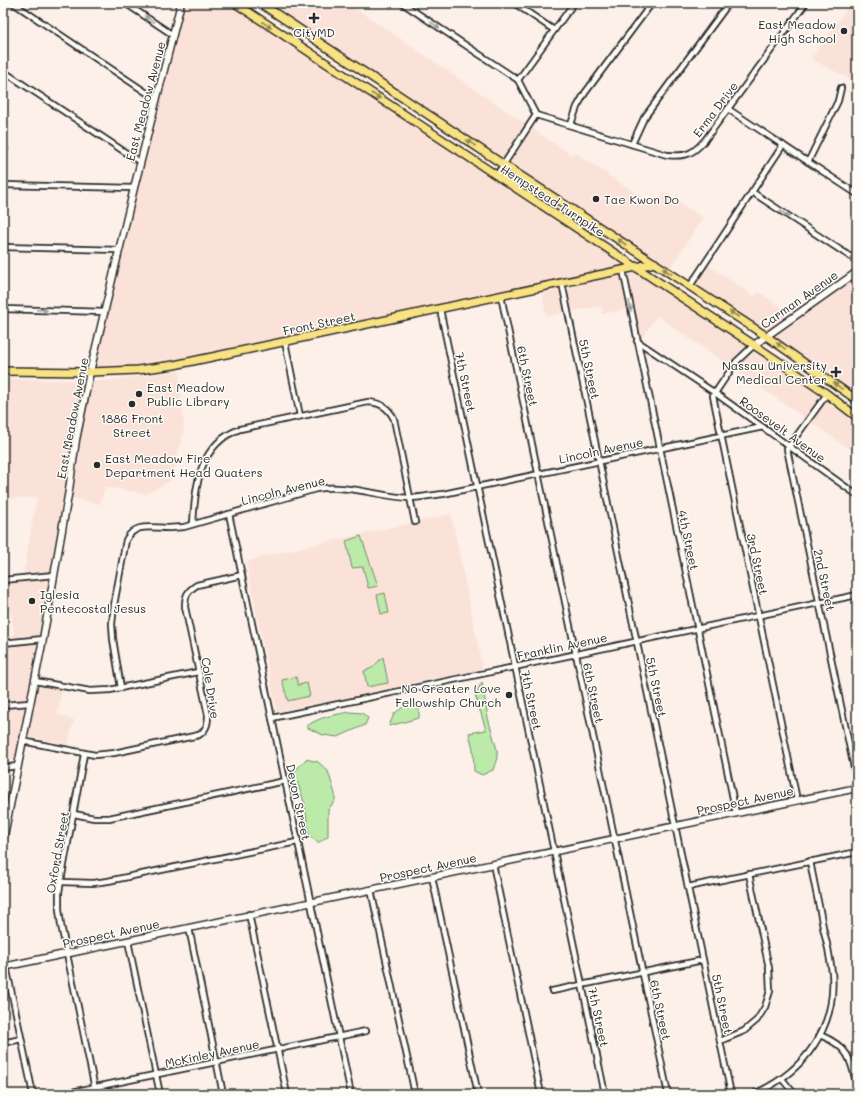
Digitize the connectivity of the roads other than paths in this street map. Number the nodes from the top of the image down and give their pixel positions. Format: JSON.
{"nodes":[{"id":1,"x":13,"y":3,"type":"edge"},
{"id":2,"x":125,"y":3,"type":"edge"},
{"id":3,"x":181,"y":3,"type":"edge"},
{"id":4,"x":235,"y":3,"type":"edge"},
{"id":5,"x":260,"y":3,"type":"edge"},
{"id":6,"x":402,"y":3,"type":"edge"},
{"id":7,"x":514,"y":3,"type":"edge"},
{"id":8,"x":574,"y":3,"type":"edge"},
{"id":9,"x":652,"y":3,"type":"edge"},
{"id":10,"x":729,"y":3,"type":"edge"},
{"id":11,"x":806,"y":3,"type":"edge"},
{"id":12,"x":271,"y":6,"type":"edge"},
{"id":13,"x":554,"y":30,"type":"junction"},
{"id":14,"x":173,"y":36,"type":"junction"},
{"id":15,"x":3,"y":71,"type":"edge"},
{"id":16,"x":518,"y":80,"type":"junction"},
{"id":17,"x":841,"y":88,"type":"dead end"},
{"id":18,"x":156,"y":99,"type":"junction"},
{"id":19,"x":728,"y":109,"type":"junction"},
{"id":20,"x":536,"y":114,"type":"junction"},
{"id":21,"x":571,"y":124,"type":"junction"},
{"id":22,"x":632,"y":144,"type":"junction"},
{"id":23,"x":782,"y":145,"type":"junction"},
{"id":24,"x":4,"y":147,"type":"edge"},
{"id":25,"x":3,"y":158,"type":"edge"},
{"id":26,"x":140,"y":162,"type":"junction"},
{"id":27,"x":808,"y":162,"type":"junction"},
{"id":28,"x":504,"y":165,"type":"junction"},
{"id":29,"x":496,"y":176,"type":"junction"},
{"id":30,"x":3,"y":184,"type":"edge"},
{"id":31,"x":134,"y":188,"type":"junction"},
{"id":32,"x":752,"y":192,"type":"junction"},
{"id":33,"x":857,"y":194,"type":"edge"},
{"id":34,"x":3,"y":247,"type":"edge"},
{"id":35,"x":119,"y":250,"type":"junction"},
{"id":36,"x":857,"y":261,"type":"edge"},
{"id":37,"x":655,"y":263,"type":"junction"},
{"id":38,"x":636,"y":267,"type":"junction"},
{"id":39,"x":623,"y":270,"type":"junction"},
{"id":40,"x":857,"y":272,"type":"edge"},
{"id":41,"x":562,"y":283,"type":"junction"},
{"id":42,"x":690,"y":286,"type":"junction"},
{"id":43,"x":501,"y":296,"type":"junction"},
{"id":44,"x":3,"y":309,"type":"edge"},
{"id":45,"x":440,"y":309,"type":"junction"},
{"id":46,"x":105,"y":312,"type":"junction"},
{"id":47,"x":766,"y":336,"type":"junction"},
{"id":48,"x":637,"y":341,"type":"junction"},
{"id":49,"x":285,"y":342,"type":"junction"},
{"id":50,"x":754,"y":345,"type":"junction"},
{"id":51,"x":3,"y":371,"type":"edge"},
{"id":52,"x":90,"y":372,"type":"junction"},
{"id":53,"x":715,"y":393,"type":"junction"},
{"id":54,"x":827,"y":394,"type":"junction"},
{"id":55,"x":857,"y":400,"type":"edge"},
{"id":56,"x":300,"y":416,"type":"junction"},
{"id":57,"x":857,"y":417,"type":"edge"},
{"id":58,"x":763,"y":427,"type":"junction"},
{"id":59,"x":721,"y":436,"type":"junction"},
{"id":60,"x":790,"y":446,"type":"junction"},
{"id":61,"x":660,"y":448,"type":"junction"},
{"id":62,"x":599,"y":461,"type":"junction"},
{"id":63,"x":538,"y":474,"type":"junction"},
{"id":64,"x":477,"y":486,"type":"junction"},
{"id":65,"x":857,"y":495,"type":"edge"},
{"id":66,"x":410,"y":498,"type":"junction"},
{"id":67,"x":229,"y":514,"type":"junction"},
{"id":68,"x":415,"y":522,"type":"dead end"},
{"id":69,"x":194,"y":524,"type":"junction"},
{"id":70,"x":54,"y":575,"type":"junction"},
{"id":71,"x":242,"y":575,"type":"junction"},
{"id":72,"x":3,"y":580,"type":"edge"},
{"id":73,"x":857,"y":595,"type":"edge"},
{"id":74,"x":819,"y":603,"type":"junction"},
{"id":75,"x":758,"y":616,"type":"junction"},
{"id":76,"x":698,"y":628,"type":"junction"},
{"id":77,"x":43,"y":639,"type":"junction"},
{"id":78,"x":637,"y":641,"type":"junction"},
{"id":79,"x":3,"y":642,"type":"edge"},
{"id":80,"x":576,"y":654,"type":"junction"},
{"id":81,"x":515,"y":667,"type":"junction"},
{"id":82,"x":198,"y":672,"type":"junction"},
{"id":83,"x":35,"y":681,"type":"junction"},
{"id":84,"x":121,"y":688,"type":"junction"},
{"id":85,"x":30,"y":703,"type":"junction"},
{"id":86,"x":3,"y":705,"type":"edge"},
{"id":87,"x":272,"y":718,"type":"junction"},
{"id":88,"x":22,"y":741,"type":"junction"},
{"id":89,"x":84,"y":754,"type":"junction"},
{"id":90,"x":17,"y":766,"type":"junction"},
{"id":91,"x":3,"y":768,"type":"edge"},
{"id":92,"x":285,"y":781,"type":"junction"},
{"id":93,"x":857,"y":782,"type":"edge"},
{"id":94,"x":857,"y":788,"type":"edge"},
{"id":95,"x":797,"y":800,"type":"junction"},
{"id":96,"x":736,"y":813,"type":"junction"},
{"id":97,"x":74,"y":814,"type":"junction"},
{"id":98,"x":675,"y":826,"type":"junction"},
{"id":99,"x":614,"y":839,"type":"junction"},
{"id":100,"x":3,"y":841,"type":"edge"},
{"id":101,"x":297,"y":842,"type":"junction"},
{"id":102,"x":554,"y":852,"type":"junction"},
{"id":103,"x":857,"y":852,"type":"edge"},
{"id":104,"x":810,"y":861,"type":"junction"},
{"id":105,"x":493,"y":864,"type":"junction"},
{"id":106,"x":749,"y":874,"type":"junction"},
{"id":107,"x":432,"y":877,"type":"junction"},
{"id":108,"x":62,"y":882,"type":"junction"},
{"id":109,"x":688,"y":887,"type":"junction"},
{"id":110,"x":371,"y":890,"type":"junction"},
{"id":111,"x":310,"y":902,"type":"junction"},
{"id":112,"x":250,"y":914,"type":"junction"},
{"id":113,"x":189,"y":928,"type":"junction"},
{"id":114,"x":128,"y":941,"type":"junction"},
{"id":115,"x":67,"y":954,"type":"junction"},
{"id":116,"x":703,"y":960,"type":"junction"},
{"id":117,"x":5,"y":967,"type":"edge"},
{"id":118,"x":642,"y":973,"type":"junction"},
{"id":119,"x":582,"y":985,"type":"junction"},
{"id":120,"x":552,"y":992,"type":"dead end"},
{"id":121,"x":366,"y":1031,"type":"dead end"},
{"id":122,"x":820,"y":1035,"type":"junction"},
{"id":123,"x":338,"y":1036,"type":"junction"},
{"id":124,"x":22,"y":1039,"type":"junction"},
{"id":125,"x":720,"y":1041,"type":"junction"},
{"id":126,"x":3,"y":1043,"type":"edge"},
{"id":127,"x":277,"y":1049,"type":"junction"},
{"id":128,"x":217,"y":1062,"type":"junction"},
{"id":129,"x":156,"y":1074,"type":"junction"},
{"id":130,"x":782,"y":1079,"type":"junction"},
{"id":131,"x":95,"y":1087,"type":"junction"},
{"id":132,"x":857,"y":1087,"type":"edge"},
{"id":133,"x":33,"y":1094,"type":"edge"},
{"id":134,"x":62,"y":1094,"type":"edge"},
{"id":135,"x":96,"y":1094,"type":"edge"},
{"id":136,"x":160,"y":1094,"type":"edge"},
{"id":137,"x":223,"y":1094,"type":"edge"},
{"id":138,"x":287,"y":1094,"type":"edge"},
{"id":139,"x":350,"y":1094,"type":"edge"},
{"id":140,"x":414,"y":1094,"type":"edge"},
{"id":141,"x":478,"y":1094,"type":"edge"},
{"id":142,"x":541,"y":1094,"type":"edge"},
{"id":143,"x":605,"y":1094,"type":"edge"},
{"id":144,"x":668,"y":1094,"type":"edge"},
{"id":145,"x":732,"y":1094,"type":"edge"},
{"id":146,"x":754,"y":1094,"type":"edge"},
{"id":147,"x":794,"y":1094,"type":"edge"}],
"edges":[{"from":1,"to":18,"type":"street"},
{"from":14,"to":2,"type":"street","one_way":true},
{"from":3,"to":14,"type":"street","name":"East Meadow Avenue"},
{"from":4,"to":29,"type":"main road","name":"Hempstead Turnpike","one_way":true},
{"from":5,"to":12,"type":"main road","name":"Hempstead Turnpike"},
{"from":6,"to":16,"type":"street","one_way":true},
{"from":7,"to":13,"type":"street"},
{"from":8,"to":13,"type":"street"},
{"from":9,"to":21,"type":"street"},
{"from":10,"to":22,"type":"street"},
{"from":11,"to":19,"type":"street","name":"Erma Drive"},
{"from":28,"to":12,"type":"main road","name":"Hempstead Turnpike","one_way":true},
{"from":13,"to":16,"type":"street"},
{"from":14,"to":18,"type":"street","name":"East Meadow Avenue"},
{"from":15,"to":26,"type":"street"},
{"from":16,"to":20,"type":"street"},
{"from":17,"to":27,"type":"street"},
{"from":18,"to":26,"type":"street","name":"East Meadow Avenue"},
{"from":19,"to":22,"type":"street","name":"Erma Drive"},
{"from":19,"to":23,"type":"street"},
{"from":20,"to":21,"type":"street","name":"Erma Drive"},
{"from":20,"to":28,"type":"street"},
{"from":21,"to":22,"type":"street","name":"Erma Drive"},
{"from":23,"to":27,"type":"street"},
{"from":23,"to":32,"type":"street"},
{"from":24,"to":25,"type":"street"},
{"from":26,"to":31,"type":"street","name":"East Meadow Avenue"},
{"from":27,"to":33,"type":"street"},
{"from":28,"to":29,"type":"street"},
{"from":37,"to":28,"type":"main road","name":"Hempstead Turnpike","one_way":true},
{"from":29,"to":38,"type":"main road","name":"Hempstead Turnpike"},
{"from":30,"to":31,"type":"street"},
{"from":31,"to":35,"type":"street","name":"East Meadow Avenue"},
{"from":32,"to":36,"type":"street","one_way":true},
{"from":32,"to":42,"type":"street"},
{"from":34,"to":35,"type":"street"},
{"from":35,"to":46,"type":"street","name":"East Meadow Avenue"},
{"from":37,"to":38,"type":"main road","name":"Front Street"},
{"from":42,"to":37,"type":"main road","name":"Hempstead Turnpike","one_way":true},
{"from":38,"to":39,"type":"main road","name":"Front Street"},
{"from":38,"to":50,"type":"main road","name":"Hempstead Turnpike"},
{"from":39,"to":41,"type":"main road","name":"Front Street"},
{"from":39,"to":48,"type":"street","name":"4th Street","one_way":true},
{"from":40,"to":47,"type":"street","name":"Carman Avenue"},
{"from":41,"to":43,"type":"main road","name":"Front Street"},
{"from":41,"to":62,"type":"street","name":"5th Street"},
{"from":47,"to":42,"type":"main road","name":"Hempstead Turnpike","one_way":true},
{"from":43,"to":45,"type":"main road","name":"Front Street"},
{"from":43,"to":63,"type":"street","name":"6th Street"},
{"from":44,"to":46,"type":"street","one_way":true},
{"from":45,"to":49,"type":"main road","name":"Front Street"},
{"from":45,"to":64,"type":"street","name":"7th Street"},
{"from":46,"to":52,"type":"street","name":"East Meadow Avenue"},
{"from":47,"to":50,"type":"street","name":"Carman Avenue"},
{"from":55,"to":47,"type":"main road","name":"Hempstead Turnpike","one_way":true},
{"from":48,"to":53,"type":"street","name":"Roosevelt Avenue"},
{"from":48,"to":61,"type":"street","name":"4th Street"},
{"from":49,"to":52,"type":"main road","name":"Front Street"},
{"from":49,"to":56,"type":"street"},
{"from":50,"to":53,"type":"street"},
{"from":50,"to":54,"type":"main road","name":"Hempstead Turnpike"},
{"from":51,"to":52,"type":"main road","name":"Front Street"},
{"from":52,"to":70,"type":"street","name":"East Meadow Avenue"},
{"from":53,"to":58,"type":"street","name":"Roosevelt Avenue"},
{"from":53,"to":59,"type":"street","name":"3rd Street"},
{"from":54,"to":57,"type":"main road","name":"Hempstead Turnpike"},
{"from":54,"to":60,"type":"street"},
{"from":56,"to":66,"type":"street"},
{"from":56,"to":69,"type":"street"},
{"from":58,"to":59,"type":"street","name":"Lincoln Avenue"},
{"from":58,"to":60,"type":"street","name":"Roosevelt Avenue"},
{"from":59,"to":61,"type":"street","name":"Lincoln Avenue"},
{"from":59,"to":75,"type":"street","name":"3rd Street"},
{"from":60,"to":65,"type":"street","name":"Roosevelt Avenue"},
{"from":60,"to":74,"type":"street","name":"2nd Street"},
{"from":61,"to":62,"type":"street","name":"Lincoln Avenue"},
{"from":61,"to":76,"type":"street","name":"4th Street"},
{"from":62,"to":63,"type":"street","name":"Lincoln Avenue"},
{"from":62,"to":78,"type":"street","name":"5th Street"},
{"from":63,"to":64,"type":"street","name":"Lincoln Avenue"},
{"from":63,"to":80,"type":"street","name":"6th Street"},
{"from":64,"to":66,"type":"street","name":"Lincoln Avenue"},
{"from":64,"to":81,"type":"street","name":"7th Street"},
{"from":66,"to":67,"type":"street","name":"Lincoln Avenue"},
{"from":66,"to":68,"type":"street"},
{"from":67,"to":69,"type":"street","name":"Lincoln Avenue"},
{"from":67,"to":71,"type":"street","name":"Devon Street"},
{"from":69,"to":84,"type":"street","name":"Lincoln Avenue"},
{"from":70,"to":72,"type":"street"},
{"from":70,"to":77,"type":"street","name":"East Meadow Avenue"},
{"from":71,"to":82,"type":"street","name":"Cole Drive"},
{"from":71,"to":87,"type":"street","name":"Devon Street"},
{"from":73,"to":74,"type":"street","name":"Franklin Avenue"},
{"from":74,"to":75,"type":"street","name":"Franklin Avenue"},
{"from":74,"to":93,"type":"street","name":"2nd Street"},
{"from":75,"to":76,"type":"street","name":"Franklin Avenue"},
{"from":75,"to":95,"type":"street","name":"3rd Street"},
{"from":76,"to":78,"type":"street","name":"Franklin Avenue"},
{"from":76,"to":96,"type":"street","name":"4th Street"},
{"from":77,"to":79,"type":"street"},
{"from":77,"to":83,"type":"street","name":"East Meadow Avenue"},
{"from":78,"to":80,"type":"street","name":"Franklin Avenue"},
{"from":78,"to":98,"type":"street","name":"5th Street"},
{"from":80,"to":81,"type":"street","name":"Franklin Avenue"},
{"from":80,"to":99,"type":"street","name":"6th Street"},
{"from":81,"to":87,"type":"street","name":"Franklin Avenue"},
{"from":81,"to":102,"type":"street","name":"7th Street"},
{"from":82,"to":84,"type":"street"},
{"from":82,"to":89,"type":"street","name":"Cole Drive"},
{"from":83,"to":84,"type":"street"},
{"from":83,"to":85,"type":"street","name":"East Meadow Avenue"},
{"from":85,"to":86,"type":"street"},
{"from":85,"to":88,"type":"street","name":"East Meadow Avenue"},
{"from":87,"to":92,"type":"street","name":"Devon Street"},
{"from":88,"to":89,"type":"street","name":"Cole Drive"},
{"from":88,"to":90,"type":"street","name":"East Meadow Avenue"},
{"from":89,"to":97,"type":"street","name":"Oxford Street"},
{"from":90,"to":91,"type":"street"},
{"from":90,"to":100,"type":"street","name":"East Meadow Avenue"},
{"from":92,"to":97,"type":"street"},
{"from":92,"to":101,"type":"street","name":"Devon Street"},
{"from":94,"to":95,"type":"street","name":"Prospect Avenue"},
{"from":95,"to":96,"type":"street","name":"Prospect Avenue"},
{"from":96,"to":98,"type":"street","name":"Prospect Avenue"},
{"from":97,"to":108,"type":"street","name":"Oxford Street"},
{"from":98,"to":99,"type":"street","name":"Prospect Avenue"},
{"from":98,"to":109,"type":"street","name":"5th Street"},
{"from":99,"to":102,"type":"street","name":"Prospect Avenue"},
{"from":99,"to":118,"type":"street","name":"6th Street"},
{"from":101,"to":108,"type":"street"},
{"from":101,"to":111,"type":"street","name":"Devon Street"},
{"from":102,"to":105,"type":"street","name":"Prospect Avenue"},
{"from":102,"to":119,"type":"street","name":"7th Street"},
{"from":103,"to":104,"type":"street"},
{"from":104,"to":106,"type":"street"},
{"from":104,"to":122,"type":"street"},
{"from":105,"to":107,"type":"street","name":"Prospect Avenue"},
{"from":105,"to":142,"type":"street"},
{"from":106,"to":109,"type":"street"},
{"from":106,"to":125,"type":"street"},
{"from":107,"to":110,"type":"street","name":"Prospect Avenue"},
{"from":107,"to":141,"type":"street"},
{"from":108,"to":115,"type":"street","name":"Oxford Street"},
{"from":109,"to":116,"type":"street","name":"5th Street"},
{"from":110,"to":111,"type":"street","name":"Prospect Avenue"},
{"from":110,"to":140,"type":"street"},
{"from":111,"to":112,"type":"street","name":"Prospect Avenue"},
{"from":111,"to":123,"type":"street","name":"Devon Street"},
{"from":112,"to":113,"type":"street","name":"Prospect Avenue"},
{"from":112,"to":127,"type":"street"},
{"from":113,"to":114,"type":"street","name":"Prospect Avenue"},
{"from":113,"to":128,"type":"street"},
{"from":114,"to":115,"type":"street","name":"Prospect Avenue"},
{"from":114,"to":129,"type":"street"},
{"from":115,"to":117,"type":"street","name":"Prospect Avenue"},
{"from":115,"to":131,"type":"street","name":"Oxford Street"},
{"from":116,"to":118,"type":"street"},
{"from":116,"to":125,"type":"street","name":"5th Street"},
{"from":117,"to":124,"type":"street"},
{"from":118,"to":119,"type":"street"},
{"from":118,"to":144,"type":"street","name":"6th Street"},
{"from":119,"to":120,"type":"street"},
{"from":119,"to":143,"type":"street","name":"7th Street"},
{"from":121,"to":123,"type":"street","name":"McKinley Avenue"},
{"from":122,"to":130,"type":"street"},
{"from":122,"to":132,"type":"street"},
{"from":123,"to":127,"type":"street","name":"McKinley Avenue"},
{"from":123,"to":139,"type":"street","name":"Devon Street"},
{"from":124,"to":126,"type":"street"},
{"from":124,"to":133,"type":"street"},
{"from":125,"to":145,"type":"street","name":"5th Street"},
{"from":127,"to":128,"type":"street","name":"McKinley Avenue"},
{"from":127,"to":138,"type":"street"},
{"from":128,"to":129,"type":"street","name":"McKinley Avenue"},
{"from":128,"to":137,"type":"street"},
{"from":129,"to":131,"type":"street","name":"McKinley Avenue"},
{"from":129,"to":136,"type":"street"},
{"from":130,"to":146,"type":"street"},
{"from":130,"to":147,"type":"street"},
{"from":131,"to":134,"type":"street","name":"McKinley Avenue"},
{"from":131,"to":135,"type":"street","name":"Oxford Street"}]}
